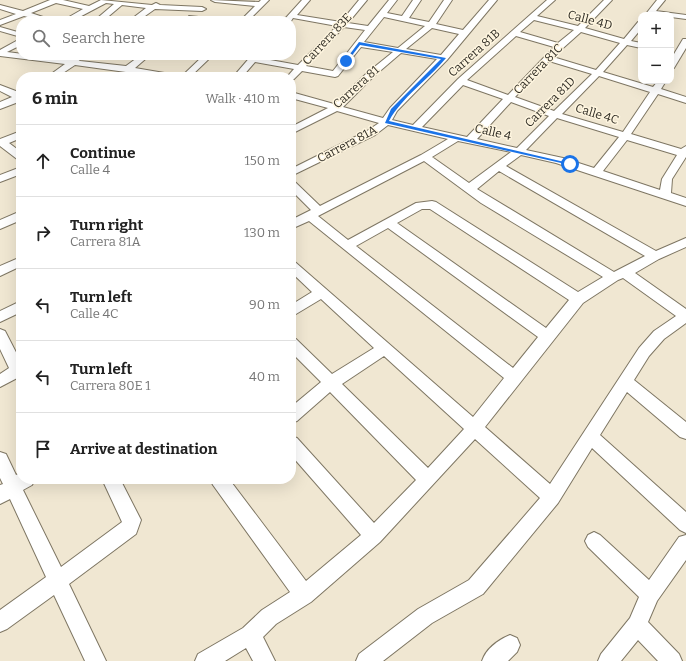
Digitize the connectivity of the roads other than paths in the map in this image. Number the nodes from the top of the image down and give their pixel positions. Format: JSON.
{"nodes":[{"id":1,"x":55,"y":0,"type":"edge"},
{"id":2,"x":83,"y":0,"type":"edge"},
{"id":3,"x":106,"y":0,"type":"edge"},
{"id":4,"x":162,"y":0,"type":"edge"},
{"id":5,"x":212,"y":0,"type":"edge"},
{"id":6,"x":215,"y":0,"type":"edge"},
{"id":7,"x":304,"y":0,"type":"edge"},
{"id":8,"x":363,"y":0,"type":"edge"},
{"id":9,"x":393,"y":0,"type":"edge"},
{"id":10,"x":417,"y":0,"type":"edge"},
{"id":11,"x":448,"y":0,"type":"edge"},
{"id":12,"x":493,"y":0,"type":"edge"},
{"id":13,"x":551,"y":0,"type":"edge"},
{"id":14,"x":608,"y":0,"type":"edge"},
{"id":15,"x":661,"y":0,"type":"edge"},
{"id":16,"x":262,"y":2,"type":"edge"},
{"id":17,"x":120,"y":4,"type":"junction"},
{"id":18,"x":75,"y":5,"type":"junction"},
{"id":19,"x":0,"y":7,"type":"edge"},
{"id":20,"x":153,"y":7,"type":"junction"},
{"id":21,"x":91,"y":9,"type":"junction"},
{"id":22,"x":202,"y":9,"type":"junction"},
{"id":23,"x":652,"y":12,"type":"edge"},
{"id":24,"x":25,"y":13,"type":"junction"},
{"id":25,"x":534,"y":13,"type":"junction"},
{"id":26,"x":382,"y":14,"type":"junction"},
{"id":27,"x":674,"y":15,"type":"edge"},
{"id":28,"x":18,"y":16,"type":"edge"},
{"id":29,"x":35,"y":16,"type":"edge"},
{"id":30,"x":76,"y":16,"type":"edge"},
{"id":31,"x":104,"y":16,"type":"edge"},
{"id":32,"x":140,"y":16,"type":"edge"},
{"id":33,"x":194,"y":16,"type":"edge"},
{"id":34,"x":249,"y":16,"type":"edge"},
{"id":35,"x":291,"y":16,"type":"edge"},
{"id":36,"x":16,"y":17,"type":"edge"},
{"id":37,"x":686,"y":17,"type":"edge"},
{"id":38,"x":296,"y":19,"type":"edge"},
{"id":39,"x":404,"y":19,"type":"junction"},
{"id":40,"x":0,"y":23,"type":"edge"},
{"id":41,"x":343,"y":24,"type":"junction"},
{"id":42,"x":431,"y":25,"type":"junction"},
{"id":43,"x":638,"y":27,"type":"edge"},
{"id":44,"x":0,"y":29,"type":"edge"},
{"id":45,"x":371,"y":29,"type":"junction"},
{"id":46,"x":580,"y":29,"type":"junction"},
{"id":47,"x":465,"y":33,"type":"junction"},
{"id":48,"x":514,"y":33,"type":"junction"},
{"id":49,"x":16,"y":34,"type":"edge"},
{"id":50,"x":686,"y":41,"type":"edge"},
{"id":51,"x":625,"y":42,"type":"junction"},
{"id":52,"x":359,"y":44,"type":"junction"},
{"id":53,"x":16,"y":45,"type":"edge"},
{"id":54,"x":638,"y":45,"type":"edge"},
{"id":55,"x":558,"y":46,"type":"junction"},
{"id":56,"x":399,"y":49,"type":"junction"},
{"id":57,"x":0,"y":54,"type":"edge"},
{"id":58,"x":14,"y":56,"type":"joint"},
{"id":59,"x":674,"y":56,"type":"edge"},
{"id":60,"x":444,"y":58,"type":"junction"},
{"id":61,"x":548,"y":58,"type":"junction"},
{"id":62,"x":62,"y":60,"type":"edge"},
{"id":63,"x":77,"y":60,"type":"edge"},
{"id":64,"x":140,"y":60,"type":"edge"},
{"id":65,"x":204,"y":60,"type":"edge"},
{"id":66,"x":252,"y":60,"type":"edge"},
{"id":67,"x":267,"y":60,"type":"edge"},
{"id":68,"x":686,"y":60,"type":"edge"},
{"id":69,"x":0,"y":63,"type":"edge"},
{"id":70,"x":73,"y":63,"type":"junction"},
{"id":71,"x":300,"y":68,"type":"junction"},
{"id":72,"x":128,"y":69,"type":"junction"},
{"id":73,"x":59,"y":72,"type":"edge"},
{"id":74,"x":140,"y":72,"type":"edge"},
{"id":75,"x":190,"y":72,"type":"edge"},
{"id":76,"x":242,"y":72,"type":"edge"},
{"id":77,"x":296,"y":72,"type":"edge"},
{"id":78,"x":598,"y":72,"type":"junction"},
{"id":79,"x":461,"y":81,"type":"junction"},
{"id":80,"x":660,"y":84,"type":"edge"},
{"id":81,"x":0,"y":88,"type":"edge"},
{"id":82,"x":656,"y":90,"type":"junction"},
{"id":83,"x":16,"y":95,"type":"edge"},
{"id":84,"x":296,"y":96,"type":"edge"},
{"id":85,"x":16,"y":99,"type":"edge"},
{"id":86,"x":509,"y":99,"type":"junction"},
{"id":87,"x":686,"y":100,"type":"edge"},
{"id":88,"x":0,"y":106,"type":"edge"},
{"id":89,"x":336,"y":108,"type":"junction"},
{"id":90,"x":556,"y":115,"type":"junction"},
{"id":91,"x":386,"y":122,"type":"junction"},
{"id":92,"x":296,"y":128,"type":"edge"},
{"id":93,"x":416,"y":128,"type":"junction"},
{"id":94,"x":16,"y":136,"type":"edge"},
{"id":95,"x":625,"y":136,"type":"junction"},
{"id":96,"x":457,"y":137,"type":"junction"},
{"id":97,"x":470,"y":140,"type":"junction"},
{"id":98,"x":1,"y":142,"type":"edge"},
{"id":99,"x":519,"y":151,"type":"junction"},
{"id":100,"x":684,"y":151,"type":"edge"},
{"id":101,"x":16,"y":153,"type":"edge"},
{"id":102,"x":426,"y":157,"type":"junction"},
{"id":103,"x":500,"y":167,"type":"junction"},
{"id":104,"x":296,"y":171,"type":"edge"},
{"id":105,"x":16,"y":172,"type":"edge"},
{"id":106,"x":596,"y":173,"type":"junction"},
{"id":107,"x":0,"y":179,"type":"edge"},
{"id":108,"x":469,"y":189,"type":"junction"},
{"id":109,"x":296,"y":191,"type":"edge"},
{"id":110,"x":665,"y":195,"type":"junction"},
{"id":111,"x":686,"y":202,"type":"edge"},
{"id":112,"x":313,"y":213,"type":"junction"},
{"id":113,"x":16,"y":217,"type":"edge"},
{"id":114,"x":296,"y":222,"type":"edge"},
{"id":115,"x":389,"y":223,"type":"junction"},
{"id":116,"x":0,"y":225,"type":"edge"},
{"id":117,"x":686,"y":242,"type":"edge"},
{"id":118,"x":348,"y":245,"type":"junction"},
{"id":119,"x":655,"y":256,"type":"junction"},
{"id":120,"x":16,"y":263,"type":"edge"},
{"id":121,"x":296,"y":269,"type":"edge"},
{"id":122,"x":0,"y":271,"type":"edge"},
{"id":123,"x":619,"y":275,"type":"junction"},
{"id":124,"x":322,"y":292,"type":"junction"},
{"id":125,"x":578,"y":299,"type":"junction"},
{"id":126,"x":16,"y":309,"type":"edge"},
{"id":127,"x":296,"y":309,"type":"edge"},
{"id":128,"x":686,"y":316,"type":"edge"},
{"id":129,"x":0,"y":317,"type":"edge"},
{"id":130,"x":0,"y":335,"type":"edge"},
{"id":131,"x":547,"y":336,"type":"junction"},
{"id":132,"x":296,"y":348,"type":"edge"},
{"id":133,"x":384,"y":349,"type":"junction"},
{"id":134,"x":16,"y":363,"type":"edge"},
{"id":135,"x":16,"y":372,"type":"edge"},
{"id":136,"x":514,"y":377,"type":"junction"},
{"id":137,"x":0,"y":380,"type":"edge"},
{"id":138,"x":625,"y":382,"type":"junction"},
{"id":139,"x":331,"y":384,"type":"junction"},
{"id":140,"x":296,"y":412,"type":"edge"},
{"id":141,"x":474,"y":428,"type":"junction"},
{"id":142,"x":686,"y":432,"type":"edge"},
{"id":143,"x":591,"y":437,"type":"junction"},
{"id":144,"x":296,"y":449,"type":"edge"},
{"id":145,"x":0,"y":460,"type":"edge"},
{"id":146,"x":428,"y":480,"type":"junction"},
{"id":147,"x":114,"y":484,"type":"edge"},
{"id":148,"x":223,"y":484,"type":"edge"},
{"id":149,"x":13,"y":487,"type":"edge"},
{"id":150,"x":552,"y":497,"type":"junction"},
{"id":151,"x":686,"y":524,"type":"edge"},
{"id":152,"x":374,"y":536,"type":"junction"},
{"id":153,"x":594,"y":541,"type":"dead end"},
{"id":154,"x":683,"y":553,"type":"edge"},
{"id":155,"x":57,"y":580,"type":"junction"},
{"id":156,"x":650,"y":594,"type":"junction"},
{"id":157,"x":304,"y":595,"type":"junction"},
{"id":158,"x":0,"y":622,"type":"edge"},
{"id":159,"x":637,"y":625,"type":"junction"},
{"id":160,"x":250,"y":635,"type":"junction"},
{"id":161,"x":510,"y":645,"type":"dead end"},
{"id":162,"x":96,"y":661,"type":"edge"},
{"id":163,"x":205,"y":661,"type":"edge"},
{"id":164,"x":265,"y":661,"type":"edge"},
{"id":165,"x":366,"y":661,"type":"edge"},
{"id":166,"x":492,"y":661,"type":"edge"},
{"id":167,"x":608,"y":661,"type":"edge"},
{"id":168,"x":672,"y":661,"type":"edge"}],
"edges":[{"from":1,"to":18,"type":"street"},
{"from":1,"to":24,"type":"street"},
{"from":2,"to":18,"type":"street"},
{"from":3,"to":17,"type":"street"},
{"from":3,"to":21,"type":"street"},
{"from":4,"to":20,"type":"street"},
{"from":5,"to":22,"type":"street"},
{"from":6,"to":16,"type":"street"},
{"from":7,"to":35,"type":"street"},
{"from":8,"to":41,"type":"street","name":"Carrera 83E"},
{"from":9,"to":26,"type":"street"},
{"from":10,"to":39,"type":"street"},
{"from":11,"to":42,"type":"street","name":"Carrera 81"},
{"from":12,"to":47,"type":"street","name":"Carrera 81A"},
{"from":13,"to":25,"type":"street","name":"Carrera 81B"},
{"from":14,"to":46,"type":"street","name":"Carrera 81C"},
{"from":15,"to":23,"type":"street"},
{"from":16,"to":34,"type":"street"},
{"from":17,"to":20,"type":"street"},
{"from":17,"to":31,"type":"street"},
{"from":18,"to":21,"type":"street"},
{"from":19,"to":24,"type":"street"},
{"from":20,"to":22,"type":"street"},
{"from":20,"to":32,"type":"street"},
{"from":21,"to":30,"type":"street"},
{"from":22,"to":33,"type":"street"},
{"from":24,"to":28,"type":"street"},
{"from":24,"to":29,"type":"street"},
{"from":25,"to":46,"type":"street","name":"Calle 4D"},
{"from":25,"to":48,"type":"street","name":"Carrera 81B"},
{"from":26,"to":39,"type":"street"},
{"from":26,"to":45,"type":"street"},
{"from":27,"to":37,"type":"street"},
{"from":36,"to":40,"type":"street"},
{"from":38,"to":41,"type":"street"},
{"from":39,"to":42,"type":"street"},
{"from":41,"to":45,"type":"street"},
{"from":41,"to":71,"type":"street","name":"Carrera 83E"},
{"from":42,"to":47,"type":"street"},
{"from":42,"to":56,"type":"street","name":"Carrera 81"},
{"from":43,"to":51,"type":"street","name":"Carrera 81D"},
{"from":44,"to":49,"type":"street"},
{"from":45,"to":52,"type":"street"},
{"from":46,"to":51,"type":"street","name":"Calle 4D"},
{"from":46,"to":55,"type":"street","name":"Carrera 81C"},
{"from":47,"to":60,"type":"street","name":"Carrera 81A"},
{"from":48,"to":55,"type":"street"},
{"from":48,"to":79,"type":"street","name":"Carrera 81B"},
{"from":50,"to":59,"type":"street"},
{"from":51,"to":54,"type":"street","name":"Calle 4D"},
{"from":51,"to":78,"type":"street","name":"Carrera 81D"},
{"from":52,"to":56,"type":"street"},
{"from":52,"to":71,"type":"street"},
{"from":53,"to":57,"type":"street"},
{"from":55,"to":61,"type":"street","name":"Carrera 81C"},
{"from":56,"to":60,"type":"street"},
{"from":56,"to":89,"type":"street","name":"Carrera 81"},
{"from":57,"to":58,"type":"street"},
{"from":58,"to":69,"type":"street"},
{"from":59,"to":68,"type":"street"},
{"from":60,"to":91,"type":"street","name":"Carrera 81A"},
{"from":61,"to":78,"type":"street"},
{"from":61,"to":86,"type":"street","name":"Carrera 81C"},
{"from":62,"to":70,"type":"street"},
{"from":63,"to":70,"type":"street"},
{"from":64,"to":72,"type":"street"},
{"from":65,"to":75,"type":"street"},
{"from":66,"to":76,"type":"street"},
{"from":67,"to":71,"type":"street"},
{"from":70,"to":72,"type":"street"},
{"from":70,"to":73,"type":"street"},
{"from":71,"to":77,"type":"street","name":"Carrera 83E"},
{"from":72,"to":74,"type":"street"},
{"from":78,"to":82,"type":"street"},
{"from":78,"to":90,"type":"street","name":"Carrera 81D"},
{"from":79,"to":86,"type":"street","name":"Calle 4C"},
{"from":79,"to":93,"type":"street","name":"Carrera 81B"},
{"from":80,"to":82,"type":"street"},
{"from":81,"to":83,"type":"street"},
{"from":82,"to":87,"type":"street"},
{"from":82,"to":95,"type":"street"},
{"from":84,"to":89,"type":"street","name":"Calle 4"},
{"from":85,"to":88,"type":"street"},
{"from":86,"to":90,"type":"street","name":"Calle 4C"},
{"from":86,"to":97,"type":"street","name":"Carrera 81C"},
{"from":89,"to":91,"type":"street","name":"Calle 4"},
{"from":89,"to":92,"type":"street","name":"Carrera 81"},
{"from":90,"to":95,"type":"street","name":"Calle 4C"},
{"from":90,"to":99,"type":"street","name":"Carrera 81D"},
{"from":91,"to":93,"type":"street","name":"Calle 4"},
{"from":91,"to":104,"type":"street","name":"Carrera 81A"},
{"from":93,"to":96,"type":"street","name":"Calle 4"},
{"from":94,"to":98,"type":"street"},
{"from":95,"to":100,"type":"street","name":"Calle 4C"},
{"from":95,"to":106,"type":"street"},
{"from":96,"to":97,"type":"street","name":"Calle 4"},
{"from":96,"to":102,"type":"street"},
{"from":97,"to":99,"type":"street","name":"Calle 4"},
{"from":98,"to":101,"type":"street"},
{"from":99,"to":103,"type":"street","name":"Carrera 81D"},
{"from":99,"to":106,"type":"street","name":"Calle 4"},
{"from":100,"to":110,"type":"street"},
{"from":102,"to":108,"type":"street"},
{"from":102,"to":112,"type":"street"},
{"from":103,"to":108,"type":"street","name":"Carrera 81D"},
{"from":103,"to":119,"type":"street"},
{"from":105,"to":107,"type":"street"},
{"from":106,"to":110,"type":"street","name":"Calle 4"},
{"from":108,"to":123,"type":"street"},
{"from":109,"to":112,"type":"street"},
{"from":110,"to":111,"type":"street","name":"Calle 4"},
{"from":112,"to":114,"type":"street"},
{"from":112,"to":118,"type":"street"},
{"from":113,"to":116,"type":"street"},
{"from":115,"to":118,"type":"street"},
{"from":115,"to":125,"type":"street"},
{"from":115,"to":131,"type":"street"},
{"from":117,"to":119,"type":"street"},
{"from":118,"to":136,"type":"street"},
{"from":119,"to":123,"type":"street"},
{"from":120,"to":122,"type":"street"},
{"from":121,"to":124,"type":"street"},
{"from":123,"to":125,"type":"street"},
{"from":123,"to":128,"type":"street"},
{"from":124,"to":127,"type":"street"},
{"from":124,"to":133,"type":"street"},
{"from":125,"to":131,"type":"street"},
{"from":126,"to":129,"type":"street"},
{"from":128,"to":138,"type":"street"},
{"from":130,"to":134,"type":"street"},
{"from":131,"to":136,"type":"street"},
{"from":132,"to":139,"type":"street"},
{"from":133,"to":139,"type":"street"},
{"from":133,"to":141,"type":"street"},
{"from":135,"to":137,"type":"street"},
{"from":136,"to":141,"type":"street"},
{"from":138,"to":142,"type":"street"},
{"from":138,"to":143,"type":"street"},
{"from":139,"to":140,"type":"street"},
{"from":139,"to":146,"type":"street"},
{"from":141,"to":146,"type":"street"},
{"from":141,"to":150,"type":"street"},
{"from":143,"to":150,"type":"street"},
{"from":143,"to":151,"type":"street"},
{"from":144,"to":152,"type":"street"},
{"from":145,"to":149,"type":"street"},
{"from":146,"to":152,"type":"street"},
{"from":147,"to":155,"type":"street"},
{"from":148,"to":157,"type":"street"},
{"from":149,"to":155,"type":"street"},
{"from":150,"to":165,"type":"street"},
{"from":152,"to":157,"type":"street"},
{"from":153,"to":156,"type":"street"},
{"from":154,"to":156,"type":"street"},
{"from":155,"to":158,"type":"street"},
{"from":155,"to":162,"type":"street"},
{"from":156,"to":159,"type":"street"},
{"from":157,"to":160,"type":"street"},
{"from":159,"to":167,"type":"street"},
{"from":159,"to":168,"type":"street"},
{"from":160,"to":163,"type":"street"},
{"from":160,"to":164,"type":"street"},
{"from":161,"to":166,"type":"street"}]}
